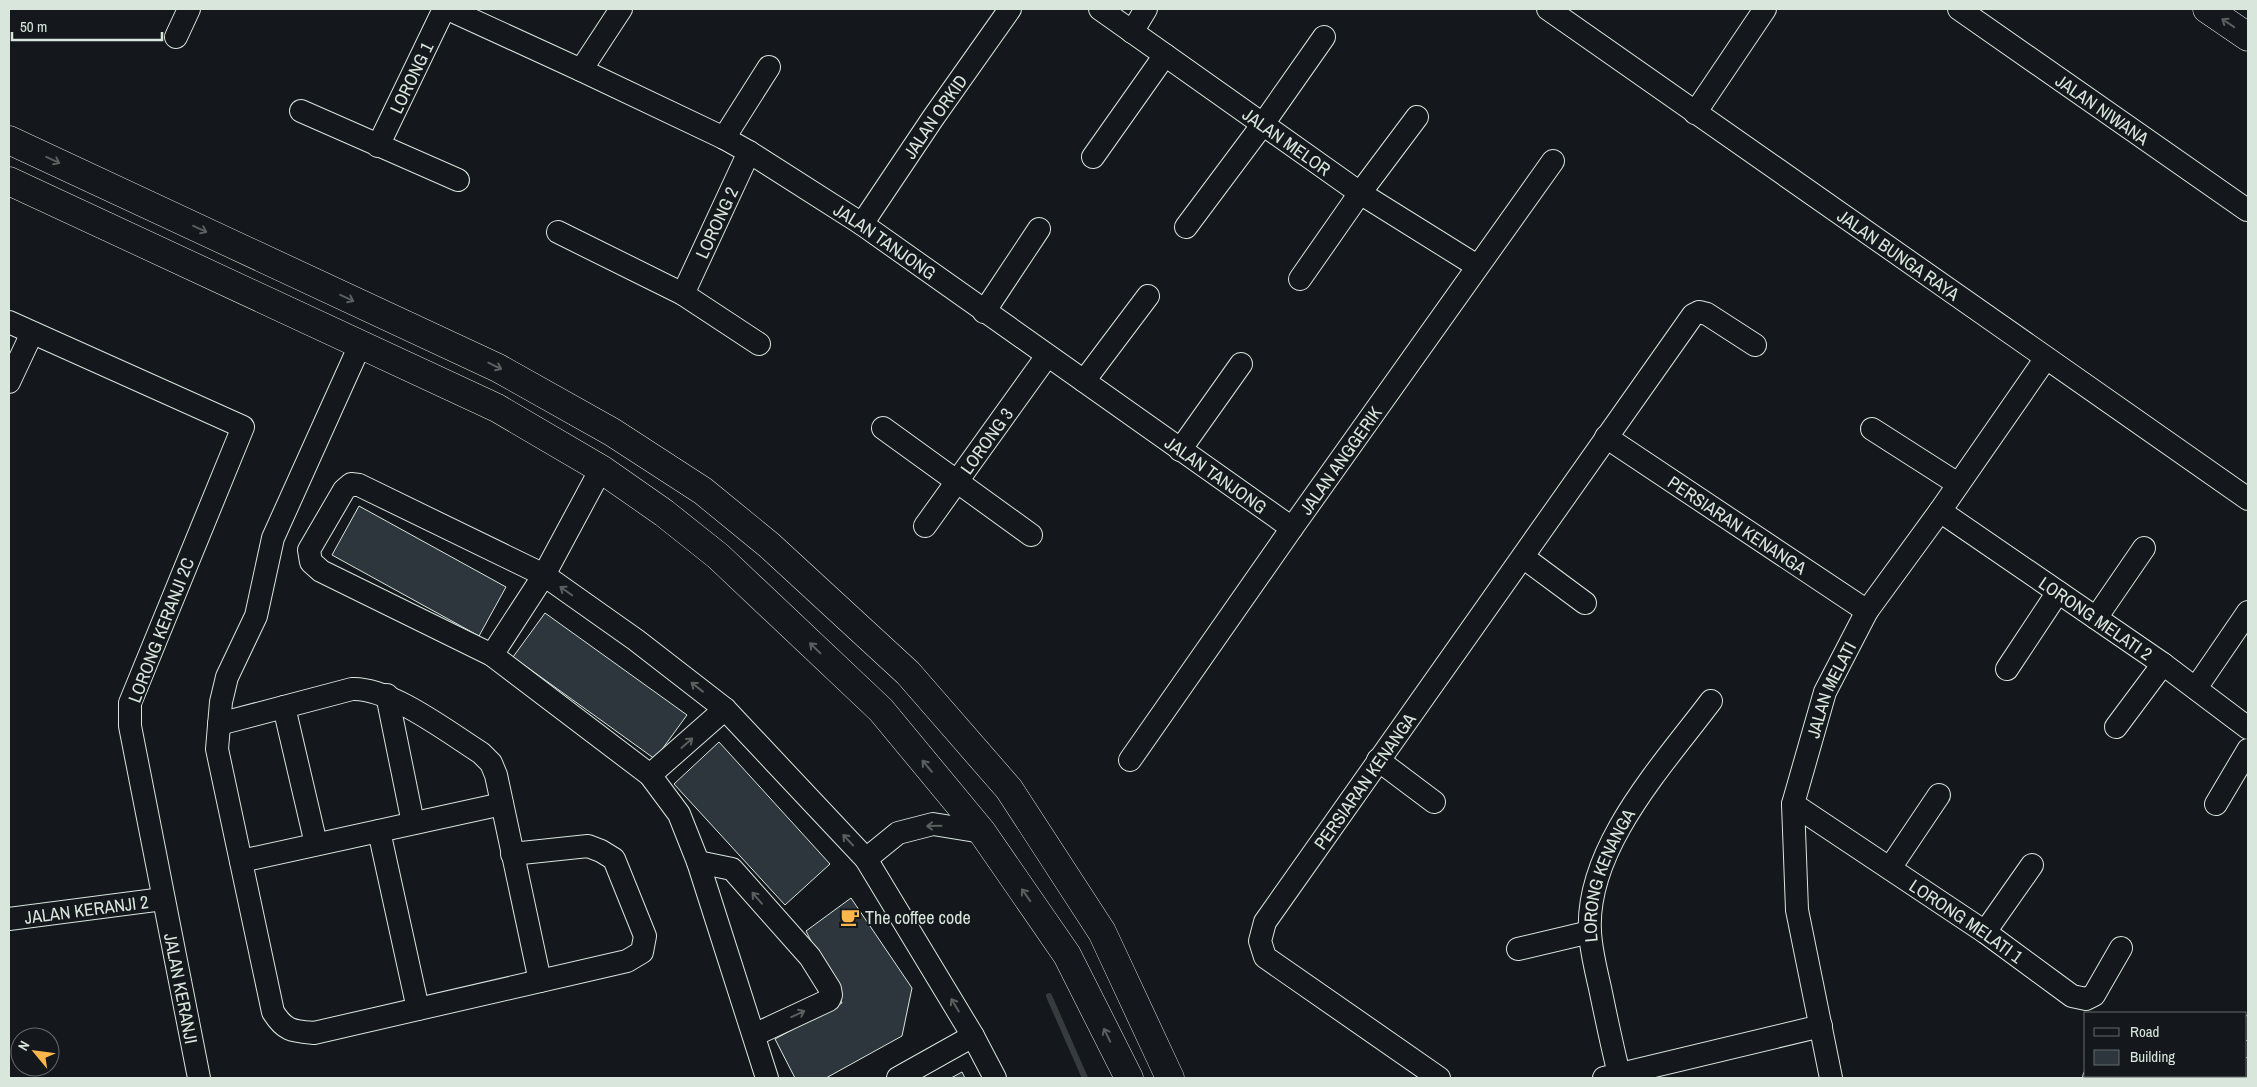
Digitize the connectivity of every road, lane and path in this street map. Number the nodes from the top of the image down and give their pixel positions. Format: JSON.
{"nodes":[{"id":1,"x":190,"y":9,"type":"edge"},
{"id":2,"x":444,"y":9,"type":"edge"},
{"id":3,"x":448,"y":9,"type":"edge"},
{"id":4,"x":621,"y":9,"type":"edge"},
{"id":5,"x":1010,"y":9,"type":"edge"},
{"id":6,"x":1100,"y":9,"type":"edge"},
{"id":7,"x":1146,"y":9,"type":"edge"},
{"id":8,"x":1548,"y":9,"type":"edge"},
{"id":9,"x":1765,"y":9,"type":"edge"},
{"id":10,"x":1959,"y":9,"type":"edge"},
{"id":11,"x":2207,"y":9,"type":"edge"},
{"id":12,"x":1132,"y":32,"type":"junction"},
{"id":13,"x":176,"y":37,"type":"dead end"},
{"id":14,"x":1324,"y":37,"type":"dead end"},
{"id":15,"x":2248,"y":37,"type":"edge"},
{"id":16,"x":1166,"y":55,"type":"junction"},
{"id":17,"x":769,"y":67,"type":"dead end"},
{"id":18,"x":581,"y":70,"type":"junction"},
{"id":19,"x":301,"y":111,"type":"dead end"},
{"id":20,"x":1695,"y":113,"type":"junction"},
{"id":21,"x":1417,"y":117,"type":"dead end"},
{"id":22,"x":1263,"y":124,"type":"junction"},
{"id":23,"x":10,"y":137,"type":"edge"},
{"id":24,"x":724,"y":138,"type":"junction"},
{"id":25,"x":378,"y":146,"type":"junction"},
{"id":26,"x":748,"y":152,"type":"junction"},
{"id":27,"x":1093,"y":156,"type":"dead end"},
{"id":28,"x":1553,"y":161,"type":"dead end"},
{"id":29,"x":9,"y":180,"type":"edge"},
{"id":30,"x":458,"y":180,"type":"dead end"},
{"id":31,"x":1360,"y":193,"type":"junction"},
{"id":32,"x":2247,"y":210,"type":"dead end"},
{"id":33,"x":862,"y":224,"type":"junction"},
{"id":34,"x":1186,"y":228,"type":"dead end"},
{"id":35,"x":1039,"y":229,"type":"dead end"},
{"id":36,"x":558,"y":232,"type":"dead end"},
{"id":37,"x":1478,"y":266,"type":"junction"},
{"id":38,"x":1300,"y":278,"type":"dead end"},
{"id":39,"x":683,"y":294,"type":"junction"},
{"id":40,"x":1148,"y":296,"type":"dead end"},
{"id":41,"x":984,"y":312,"type":"junction"},
{"id":42,"x":9,"y":322,"type":"edge"},
{"id":43,"x":32,"y":333,"type":"junction"},
{"id":44,"x":759,"y":344,"type":"dead end"},
{"id":45,"x":360,"y":345,"type":"junction"},
{"id":46,"x":1755,"y":346,"type":"dead end"},
{"id":47,"x":1047,"y":356,"type":"junction"},
{"id":48,"x":2046,"y":358,"type":"junction"},
{"id":49,"x":1241,"y":364,"type":"dead end"},
{"id":50,"x":1084,"y":381,"type":"junction"},
{"id":51,"x":9,"y":382,"type":"edge"},
{"id":52,"x":883,"y":428,"type":"dead end"},
{"id":53,"x":1872,"y":429,"type":"dead end"},
{"id":54,"x":1606,"y":437,"type":"junction"},
{"id":55,"x":1180,"y":450,"type":"junction"},
{"id":56,"x":601,"y":469,"type":"junction"},
{"id":57,"x":956,"y":483,"type":"junction"},
{"id":58,"x":1958,"y":484,"type":"junction"},
{"id":59,"x":2248,"y":499,"type":"edge"},
{"id":60,"x":1940,"y":511,"type":"junction"},
{"id":61,"x":925,"y":526,"type":"dead end"},
{"id":62,"x":1292,"y":528,"type":"junction"},
{"id":63,"x":1031,"y":535,"type":"dead end"},
{"id":64,"x":2144,"y":548,"type":"dead end"},
{"id":65,"x":1523,"y":557,"type":"junction"},
{"id":66,"x":544,"y":576,"type":"junction"},
{"id":67,"x":2058,"y":592,"type":"junction"},
{"id":68,"x":1585,"y":602,"type":"dead end"},
{"id":69,"x":1867,"y":611,"type":"junction"},
{"id":70,"x":2248,"y":612,"type":"edge"},
{"id":71,"x":2096,"y":618,"type":"junction"},
{"id":72,"x":492,"y":655,"type":"junction"},
{"id":73,"x":2162,"y":664,"type":"junction"},
{"id":74,"x":2007,"y":669,"type":"dead end"},
{"id":75,"x":2196,"y":688,"type":"junction"},
{"id":76,"x":387,"y":695,"type":"junction"},
{"id":77,"x":1711,"y":701,"type":"dead end"},
{"id":78,"x":284,"y":707,"type":"junction"},
{"id":79,"x":725,"y":709,"type":"junction"},
{"id":80,"x":219,"y":724,"type":"junction"},
{"id":81,"x":2116,"y":727,"type":"dead end"},
{"id":82,"x":2248,"y":728,"type":"edge"},
{"id":83,"x":2248,"y":750,"type":"edge"},
{"id":84,"x":1130,"y":760,"type":"dead end"},
{"id":85,"x":1378,"y":760,"type":"junction"},
{"id":86,"x":650,"y":775,"type":"junction"},
{"id":87,"x":1939,"y":795,"type":"dead end"},
{"id":88,"x":1434,"y":802,"type":"dead end"},
{"id":89,"x":502,"y":804,"type":"junction"},
{"id":90,"x":1793,"y":804,"type":"junction"},
{"id":91,"x":2216,"y":804,"type":"dead end"},
{"id":92,"x":413,"y":823,"type":"junction"},
{"id":93,"x":378,"y":831,"type":"junction"},
{"id":94,"x":982,"y":832,"type":"junction"},
{"id":95,"x":316,"y":844,"type":"junction"},
{"id":96,"x":512,"y":854,"type":"junction"},
{"id":97,"x":866,"y":859,"type":"junction"},
{"id":98,"x":241,"y":861,"type":"junction"},
{"id":99,"x":698,"y":862,"type":"junction"},
{"id":100,"x":2032,"y":865,"type":"dead end"},
{"id":101,"x":1890,"y":868,"type":"junction"},
{"id":102,"x":163,"y":899,"type":"junction"},
{"id":103,"x":9,"y":918,"type":"edge"},
{"id":104,"x":1590,"y":932,"type":"junction"},
{"id":105,"x":1985,"y":932,"type":"junction"},
{"id":106,"x":2121,"y":948,"type":"dead end"},
{"id":107,"x":1518,"y":949,"type":"dead end"},
{"id":108,"x":540,"y":981,"type":"junction"},
{"id":109,"x":418,"y":1009,"type":"junction"},
{"id":110,"x":1820,"y":1026,"type":"junction"},
{"id":111,"x":754,"y":1035,"type":"junction"},
{"id":112,"x":973,"y":1036,"type":"junction"},
{"id":113,"x":1611,"y":1076,"type":"edge"},
{"id":114,"x":199,"y":1078,"type":"edge"},
{"id":115,"x":767,"y":1078,"type":"edge"},
{"id":116,"x":898,"y":1078,"type":"edge"},
{"id":117,"x":995,"y":1078,"type":"edge"},
{"id":118,"x":1129,"y":1078,"type":"edge"},
{"id":119,"x":1170,"y":1078,"type":"edge"},
{"id":120,"x":1439,"y":1078,"type":"edge"},
{"id":121,"x":1831,"y":1078,"type":"edge"}],
"edges":[{"from":1,"to":13,"type":"street"},
{"from":2,"to":25,"type":"street","name":"LORONG 1"},
{"from":3,"to":18,"type":"street","name":"JALAN TANJONG"},
{"from":4,"to":18,"type":"street"},
{"from":5,"to":33,"type":"street","name":"JALAN ORKID"},
{"from":6,"to":12,"type":"street","name":"JALAN MELOR"},
{"from":7,"to":12,"type":"street"},
{"from":8,"to":20,"type":"street","name":"JALAN BUNGA RAYA"},
{"from":9,"to":20,"type":"street"},
{"from":10,"to":32,"type":"street","name":"JALAN NIWANA"},
{"from":15,"to":11,"type":"main road","one_way":true},
{"from":12,"to":16,"type":"street","name":"JALAN MELOR"},
{"from":14,"to":22,"type":"street"},
{"from":16,"to":22,"type":"street","name":"JALAN MELOR"},
{"from":16,"to":27,"type":"street"},
{"from":17,"to":24,"type":"street"},
{"from":18,"to":24,"type":"street","name":"JALAN TANJONG"},
{"from":19,"to":25,"type":"street"},
{"from":20,"to":48,"type":"street","name":"JALAN BUNGA RAYA"},
{"from":21,"to":31,"type":"street"},
{"from":22,"to":31,"type":"street","name":"JALAN MELOR"},
{"from":22,"to":34,"type":"street"},
{"from":23,"to":119,"type":"main road","one_way":true},
{"from":24,"to":26,"type":"street","name":"JALAN TANJONG"},
{"from":25,"to":30,"type":"street"},
{"from":26,"to":33,"type":"street","name":"JALAN TANJONG"},
{"from":26,"to":39,"type":"street","name":"LORONG 2"},
{"from":28,"to":37,"type":"street","name":"JALAN ANGGERIK"},
{"from":29,"to":45,"type":"main road"},
{"from":31,"to":37,"type":"street","name":"JALAN MELOR"},
{"from":31,"to":38,"type":"street"},
{"from":33,"to":41,"type":"street","name":"JALAN TANJONG"},
{"from":35,"to":41,"type":"street"},
{"from":36,"to":39,"type":"street"},
{"from":37,"to":62,"type":"street","name":"JALAN ANGGERIK"},
{"from":39,"to":44,"type":"street"},
{"from":40,"to":50,"type":"street"},
{"from":41,"to":47,"type":"street","name":"JALAN TANJONG"},
{"from":42,"to":43,"type":"street"},
{"from":43,"to":51,"type":"street"},
{"from":43,"to":102,"type":"street","name":"LORONG KERANJI 2C"},
{"from":45,"to":56,"type":"main road"},
{"from":45,"to":80,"type":"street"},
{"from":46,"to":54,"type":"street","name":"PERSIARAN KENANGA"},
{"from":47,"to":50,"type":"street","name":"JALAN TANJONG"},
{"from":47,"to":57,"type":"street","name":"LORONG 3"},
{"from":48,"to":58,"type":"street","name":"JALAN MELATI"},
{"from":48,"to":59,"type":"street","name":"JALAN BUNGA RAYA"},
{"from":49,"to":55,"type":"street"},
{"from":50,"to":55,"type":"street","name":"JALAN TANJONG"},
{"from":52,"to":57,"type":"street"},
{"from":53,"to":58,"type":"street"},
{"from":54,"to":65,"type":"street","name":"PERSIARAN KENANGA"},
{"from":54,"to":69,"type":"street","name":"PERSIARAN KENANGA"},
{"from":55,"to":62,"type":"street","name":"JALAN TANJONG"},
{"from":56,"to":66,"type":"street"},
{"from":94,"to":56,"type":"main road","one_way":true},
{"from":57,"to":61,"type":"street","name":"LORONG 3"},
{"from":57,"to":63,"type":"street"},
{"from":58,"to":60,"type":"street","name":"JALAN MELATI"},
{"from":60,"to":67,"type":"street","name":"LORONG MELATI 2"},
{"from":60,"to":69,"type":"street","name":"JALAN MELATI"},
{"from":62,"to":84,"type":"street","name":"JALAN ANGGERIK"},
{"from":64,"to":71,"type":"street"},
{"from":65,"to":68,"type":"street"},
{"from":65,"to":85,"type":"street","name":"PERSIARAN KENANGA"},
{"from":66,"to":72,"type":"street"},
{"from":66,"to":72,"type":"street"},
{"from":79,"to":66,"type":"street","one_way":true},
{"from":67,"to":71,"type":"street","name":"LORONG MELATI 2"},
{"from":67,"to":74,"type":"street"},
{"from":69,"to":90,"type":"street","name":"JALAN MELATI"},
{"from":70,"to":75,"type":"street"},
{"from":71,"to":73,"type":"street","name":"LORONG MELATI 2"},
{"from":72,"to":86,"type":"street"},
{"from":73,"to":75,"type":"street","name":"LORONG MELATI 2"},
{"from":73,"to":81,"type":"street"},
{"from":75,"to":82,"type":"street","name":"LORONG MELATI 2"},
{"from":76,"to":78,"type":"street"},
{"from":76,"to":89,"type":"street"},
{"from":76,"to":92,"type":"street"},
{"from":77,"to":104,"type":"street","name":"LORONG KENANGA"},
{"from":78,"to":80,"type":"street"},
{"from":78,"to":95,"type":"street"},
{"from":86,"to":79,"type":"street","one_way":true},
{"from":97,"to":79,"type":"street","one_way":true},
{"from":80,"to":98,"type":"street"},
{"from":83,"to":91,"type":"street"},
{"from":85,"to":88,"type":"street"},
{"from":85,"to":120,"type":"street","name":"PERSIARAN KENANGA"},
{"from":86,"to":99,"type":"street"},
{"from":87,"to":101,"type":"street"},
{"from":89,"to":92,"type":"street"},
{"from":89,"to":96,"type":"street"},
{"from":90,"to":101,"type":"street","name":"LORONG MELATI 1"},
{"from":90,"to":110,"type":"street","name":"JALAN MELATI"},
{"from":92,"to":93,"type":"street"},
{"from":93,"to":95,"type":"street"},
{"from":93,"to":109,"type":"street"},
{"from":94,"to":97,"type":"street","one_way":true},
{"from":118,"to":94,"type":"main road","one_way":true},
{"from":95,"to":98,"type":"street"},
{"from":96,"to":108,"type":"street"},
{"from":96,"to":108,"type":"street"},
{"from":112,"to":97,"type":"street","one_way":true},
{"from":98,"to":109,"type":"street"},
{"from":99,"to":111,"type":"street"},
{"from":111,"to":99,"type":"street","one_way":true},
{"from":100,"to":105,"type":"street"},
{"from":101,"to":105,"type":"street","name":"LORONG MELATI 1"},
{"from":102,"to":103,"type":"street","name":"JALAN KERANJI 2"},
{"from":102,"to":114,"type":"street","name":"JALAN KERANJI"},
{"from":104,"to":107,"type":"street"},
{"from":104,"to":113,"type":"street","name":"LORONG KENANGA"},
{"from":105,"to":106,"type":"street","name":"LORONG MELATI 1"},
{"from":108,"to":109,"type":"street"},
{"from":110,"to":113,"type":"street"},
{"from":110,"to":121,"type":"street","name":"JALAN MELATI"},
{"from":111,"to":115,"type":"street"},
{"from":112,"to":116,"type":"street"},
{"from":112,"to":117,"type":"street"}]}
